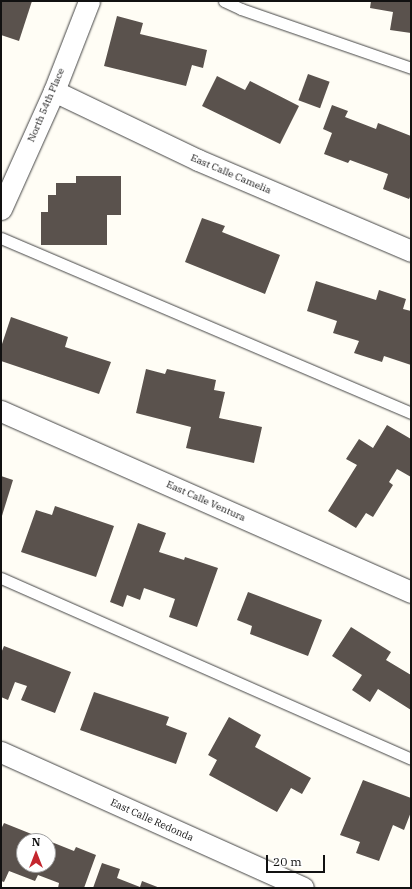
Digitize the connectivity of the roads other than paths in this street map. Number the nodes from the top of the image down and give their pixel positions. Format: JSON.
{"nodes":[{"id":1,"x":89,"y":1,"type":"edge"},
{"id":2,"x":224,"y":1,"type":"edge"},
{"id":3,"x":243,"y":5,"type":"edge"},
{"id":4,"x":411,"y":68,"type":"edge"},
{"id":5,"x":54,"y":91,"type":"junction"},
{"id":6,"x":1,"y":208,"type":"edge"},
{"id":7,"x":1,"y":238,"type":"edge"},
{"id":8,"x":411,"y":251,"type":"edge"},
{"id":9,"x":1,"y":411,"type":"edge"},
{"id":10,"x":411,"y":412,"type":"edge"},
{"id":11,"x":1,"y":578,"type":"edge"},
{"id":12,"x":411,"y":592,"type":"edge"},
{"id":13,"x":1,"y":752,"type":"edge"},
{"id":14,"x":411,"y":759,"type":"edge"},
{"id":15,"x":303,"y":888,"type":"edge"}],
"edges":[{"from":1,"to":5,"type":"street","name":"North 54th Place"},
{"from":2,"to":3,"type":"lane"},
{"from":3,"to":4,"type":"lane"},
{"from":5,"to":6,"type":"street","name":"North 54th Place"},
{"from":5,"to":8,"type":"street","name":"East Calle Camelia"},
{"from":7,"to":10,"type":"lane"},
{"from":9,"to":12,"type":"street","name":"East Calle Ventura"},
{"from":11,"to":14,"type":"lane"},
{"from":13,"to":15,"type":"street","name":"East Calle Redonda"}]}
